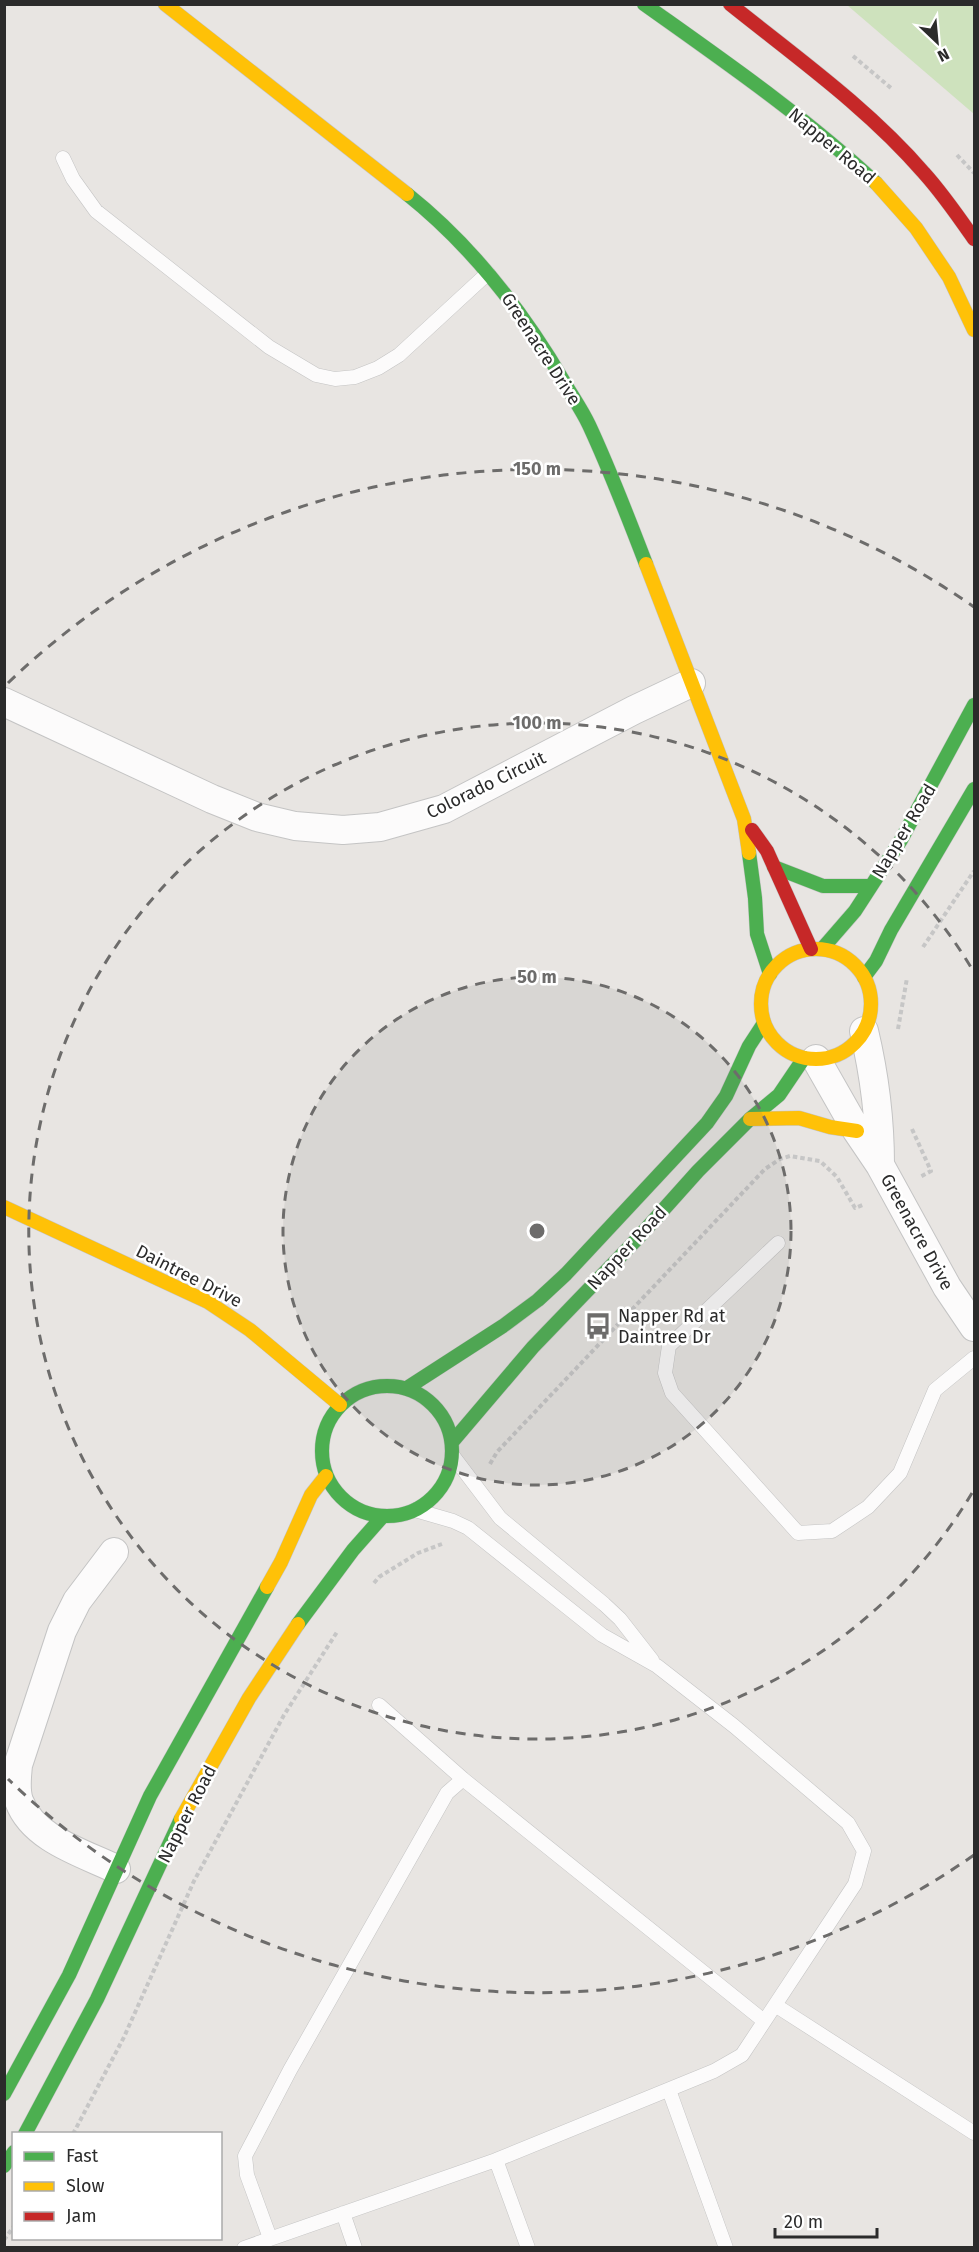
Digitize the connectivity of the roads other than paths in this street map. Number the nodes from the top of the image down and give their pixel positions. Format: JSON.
{"nodes":[{"id":1,"x":165,"y":4,"type":"edge"},
{"id":2,"x":644,"y":4,"type":"edge"},
{"id":3,"x":730,"y":4,"type":"edge"},
{"id":4,"x":63,"y":158,"type":"dead end"},
{"id":5,"x":975,"y":239,"type":"edge"},
{"id":6,"x":488,"y":273,"type":"junction"},
{"id":7,"x":975,"y":330,"type":"edge"},
{"id":8,"x":691,"y":683,"type":"junction"},
{"id":9,"x":4,"y":702,"type":"edge"},
{"id":10,"x":975,"y":705,"type":"edge"},
{"id":11,"x":975,"y":789,"type":"edge"},
{"id":12,"x":744,"y":819,"type":"junction"},
{"id":13,"x":774,"y":867,"type":"junction"},
{"id":14,"x":871,"y":886,"type":"junction"},
{"id":15,"x":817,"y":949,"type":"junction"},
{"id":16,"x":770,"y":974,"type":"junction"},
{"id":17,"x":864,"y":977,"type":"junction"},
{"id":18,"x":764,"y":1023,"type":"junction"},
{"id":19,"x":864,"y":1031,"type":"junction"},
{"id":20,"x":810,"y":1059,"type":"junction"},
{"id":21,"x":750,"y":1119,"type":"junction"},
{"id":22,"x":857,"y":1131,"type":"junction"},
{"id":23,"x":880,"y":1165,"type":"junction"},
{"id":24,"x":4,"y":1207,"type":"edge"},
{"id":25,"x":778,"y":1243,"type":"dead end"},
{"id":26,"x":975,"y":1327,"type":"edge"},
{"id":27,"x":975,"y":1358,"type":"edge"},
{"id":28,"x":407,"y":1388,"type":"junction"},
{"id":29,"x":340,"y":1405,"type":"junction"},
{"id":30,"x":453,"y":1441,"type":"junction"},
{"id":31,"x":453,"y":1456,"type":"junction"},
{"id":32,"x":326,"y":1476,"type":"junction"},
{"id":33,"x":415,"y":1510,"type":"junction"},
{"id":34,"x":383,"y":1516,"type":"junction"},
{"id":35,"x":114,"y":1552,"type":"dead end"},
{"id":36,"x":555,"y":1564,"type":"junction"},
{"id":37,"x":538,"y":1585,"type":"junction"},
{"id":38,"x":657,"y":1666,"type":"junction"},
{"id":39,"x":379,"y":1705,"type":"dead end"},
{"id":40,"x":463,"y":1779,"type":"junction"},
{"id":41,"x":116,"y":1869,"type":"junction"},
{"id":42,"x":775,"y":2005,"type":"junction"},
{"id":43,"x":764,"y":2021,"type":"junction"},
{"id":44,"x":669,"y":2090,"type":"junction"},
{"id":45,"x":4,"y":2094,"type":"edge"},
{"id":46,"x":26,"y":2132,"type":"edge"},
{"id":47,"x":975,"y":2133,"type":"edge"},
{"id":48,"x":496,"y":2160,"type":"junction"},
{"id":49,"x":343,"y":2213,"type":"junction"},
{"id":50,"x":270,"y":2238,"type":"junction"},
{"id":51,"x":244,"y":2247,"type":"edge"},
{"id":52,"x":355,"y":2247,"type":"edge"},
{"id":53,"x":528,"y":2247,"type":"edge"},
{"id":54,"x":726,"y":2247,"type":"edge"}],
"edges":[{"from":1,"to":6,"type":"main road","name":"Greenacre Drive"},
{"from":2,"to":7,"type":"main road","name":"Napper Road"},
{"from":3,"to":5,"type":"main road"},
{"from":4,"to":6,"type":"lane"},
{"from":6,"to":8,"type":"main road","name":"Greenacre Drive"},
{"from":8,"to":9,"type":"street","name":"Colorado Circuit"},
{"from":8,"to":12,"type":"main road","name":"Greenacre Drive"},
{"from":10,"to":14,"type":"main road","name":"Napper Road"},
{"from":11,"to":17,"type":"main road"},
{"from":12,"to":13,"type":"main road","name":"Greenacre Drive"},
{"from":12,"to":16,"type":"main road","name":"Greenacre Drive"},
{"from":13,"to":14,"type":"main road"},
{"from":13,"to":15,"type":"main road","name":"Greenacre Drive"},
{"from":14,"to":15,"type":"main road","name":"Napper Road"},
{"from":15,"to":16,"type":"main road"},
{"from":15,"to":17,"type":"main road"},
{"from":16,"to":18,"type":"main road"},
{"from":17,"to":19,"type":"main road"},
{"from":18,"to":20,"type":"main road"},
{"from":18,"to":28,"type":"main road","name":"Napper Road"},
{"from":19,"to":20,"type":"main road"},
{"from":19,"to":23,"type":"street"},
{"from":20,"to":21,"type":"main road","name":"Napper Road"},
{"from":20,"to":22,"type":"street","name":"Greenacre Drive"},
{"from":21,"to":22,"type":"main road"},
{"from":21,"to":30,"type":"main road","name":"Napper Road"},
{"from":22,"to":23,"type":"street","name":"Greenacre Drive"},
{"from":23,"to":26,"type":"street","name":"Greenacre Drive"},
{"from":24,"to":29,"type":"main road","name":"Daintree Drive"},
{"from":25,"to":27,"type":"lane"},
{"from":28,"to":29,"type":"main road"},
{"from":28,"to":30,"type":"main road"},
{"from":29,"to":32,"type":"main road"},
{"from":30,"to":31,"type":"main road"},
{"from":31,"to":33,"type":"main road"},
{"from":31,"to":36,"type":"lane"},
{"from":32,"to":34,"type":"main road"},
{"from":32,"to":41,"type":"main road"},
{"from":33,"to":34,"type":"main road"},
{"from":33,"to":37,"type":"lane"},
{"from":34,"to":46,"type":"main road","name":"Napper Road"},
{"from":35,"to":41,"type":"street"},
{"from":36,"to":37,"type":"lane"},
{"from":36,"to":38,"type":"lane"},
{"from":37,"to":38,"type":"lane"},
{"from":38,"to":42,"type":"lane"},
{"from":39,"to":40,"type":"lane"},
{"from":40,"to":43,"type":"lane"},
{"from":40,"to":50,"type":"lane"},
{"from":41,"to":45,"type":"main road"},
{"from":42,"to":43,"type":"lane"},
{"from":42,"to":47,"type":"lane"},
{"from":43,"to":44,"type":"lane"},
{"from":44,"to":48,"type":"lane"},
{"from":44,"to":54,"type":"lane"},
{"from":48,"to":49,"type":"lane"},
{"from":48,"to":53,"type":"lane"},
{"from":49,"to":50,"type":"lane"},
{"from":49,"to":52,"type":"lane"},
{"from":50,"to":51,"type":"lane"}]}
